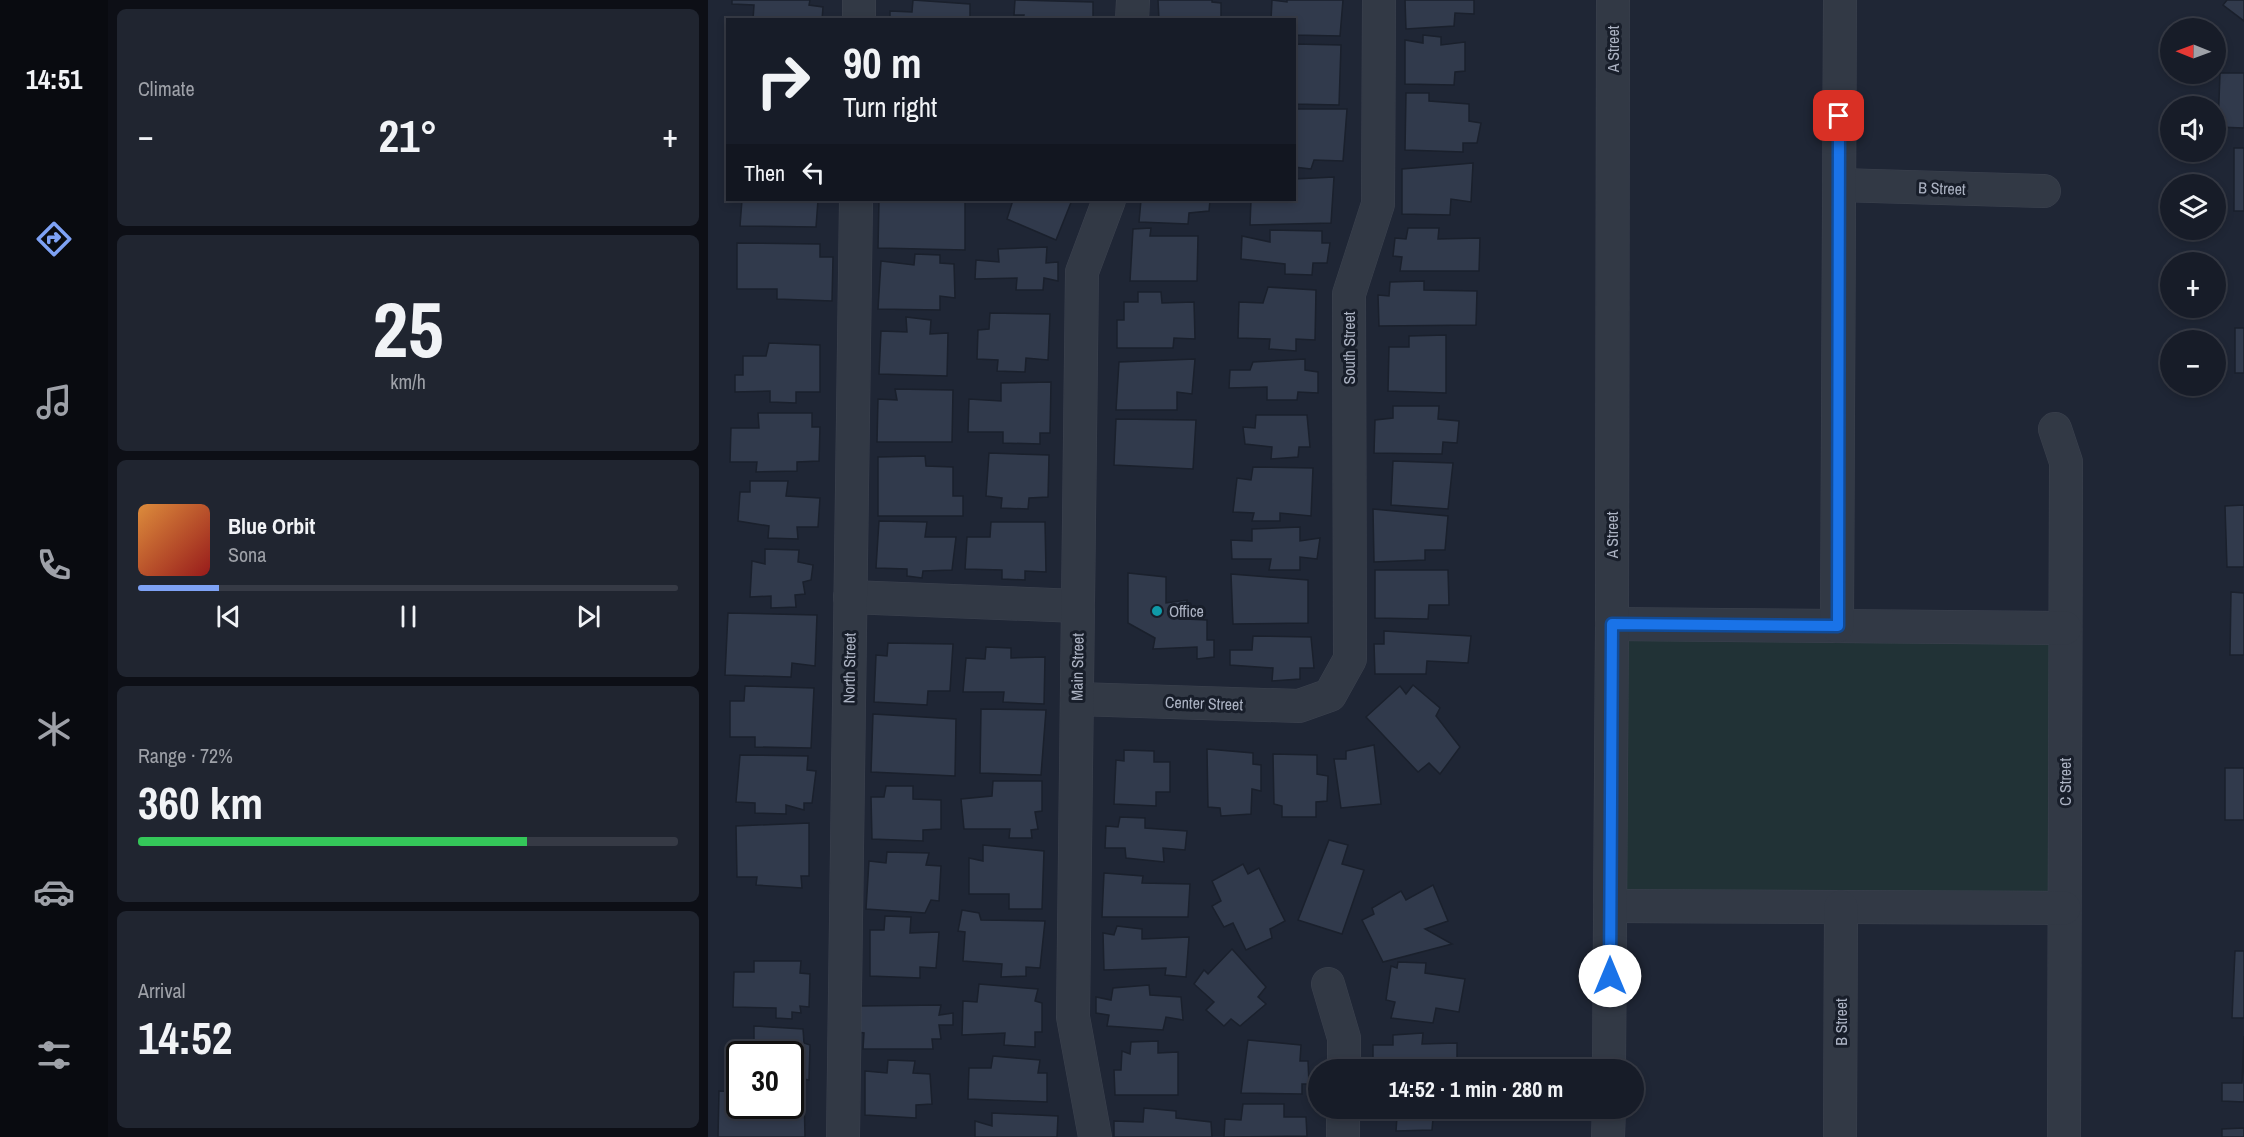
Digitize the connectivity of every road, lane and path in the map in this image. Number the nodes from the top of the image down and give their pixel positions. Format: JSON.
{"nodes":[{"id":1,"x":860,"y":0,"type":"edge"},
{"id":2,"x":1133,"y":0,"type":"edge"},
{"id":3,"x":1379,"y":0,"type":"edge"},
{"id":4,"x":1613,"y":0,"type":"edge"},
{"id":5,"x":1840,"y":0,"type":"edge"},
{"id":6,"x":859,"y":18,"type":"edge"},
{"id":7,"x":1132,"y":18,"type":"edge"},
{"id":8,"x":1839,"y":185,"type":"junction"},
{"id":9,"x":2044,"y":191,"type":"dead end"},
{"id":10,"x":856,"y":201,"type":"edge"},
{"id":11,"x":1109,"y":201,"type":"edge"},
{"id":12,"x":2055,"y":429,"type":"dead end"},
{"id":13,"x":850,"y":597,"type":"junction"},
{"id":14,"x":1078,"y":606,"type":"junction"},
{"id":15,"x":1612,"y":624,"type":"junction"},
{"id":16,"x":1838,"y":626,"type":"junction"},
{"id":17,"x":2065,"y":628,"type":"junction"},
{"id":18,"x":1330,"y":695,"type":"joint"},
{"id":19,"x":1077,"y":699,"type":"junction"},
{"id":20,"x":1610,"y":906,"type":"junction"},
{"id":21,"x":1841,"y":907,"type":"junction"},
{"id":22,"x":2064,"y":908,"type":"junction"},
{"id":23,"x":1328,"y":984,"type":"dead end"},
{"id":24,"x":1344,"y":1059,"type":"edge"},
{"id":25,"x":1609,"y":1059,"type":"edge"},
{"id":26,"x":1343,"y":1119,"type":"edge"},
{"id":27,"x":1609,"y":1119,"type":"edge"},
{"id":28,"x":843,"y":1137,"type":"edge"},
{"id":29,"x":1095,"y":1137,"type":"edge"},
{"id":30,"x":1343,"y":1137,"type":"edge"},
{"id":31,"x":1608,"y":1137,"type":"edge"},
{"id":32,"x":1840,"y":1137,"type":"edge"},
{"id":33,"x":2064,"y":1137,"type":"edge"}],
"edges":[{"from":1,"to":6,"type":"street"},
{"from":2,"to":7,"type":"street"},
{"from":3,"to":18,"type":"street","name":"South Street"},
{"from":4,"to":15,"type":"street","name":"A Street"},
{"from":5,"to":8,"type":"street"},
{"from":8,"to":9,"type":"street","name":"B Street"},
{"from":8,"to":16,"type":"street"},
{"from":10,"to":13,"type":"street","name":"North Street"},
{"from":11,"to":14,"type":"street","name":"Main Street"},
{"from":12,"to":17,"type":"street","name":"C Street"},
{"from":13,"to":14,"type":"street"},
{"from":13,"to":28,"type":"street","name":"North Street"},
{"from":14,"to":19,"type":"street","name":"Main Street"},
{"from":15,"to":16,"type":"street"},
{"from":15,"to":20,"type":"street","name":"A Street"},
{"from":16,"to":17,"type":"street"},
{"from":17,"to":22,"type":"street","name":"C Street"},
{"from":18,"to":19,"type":"street","name":"Center Street"},
{"from":19,"to":29,"type":"street","name":"Main Street"},
{"from":20,"to":21,"type":"street"},
{"from":20,"to":25,"type":"street","name":"A Street"},
{"from":21,"to":22,"type":"street"},
{"from":21,"to":32,"type":"street","name":"B Street"},
{"from":22,"to":33,"type":"street","name":"C Street"},
{"from":23,"to":24,"type":"street"},
{"from":26,"to":30,"type":"street"},
{"from":27,"to":31,"type":"street"}]}
